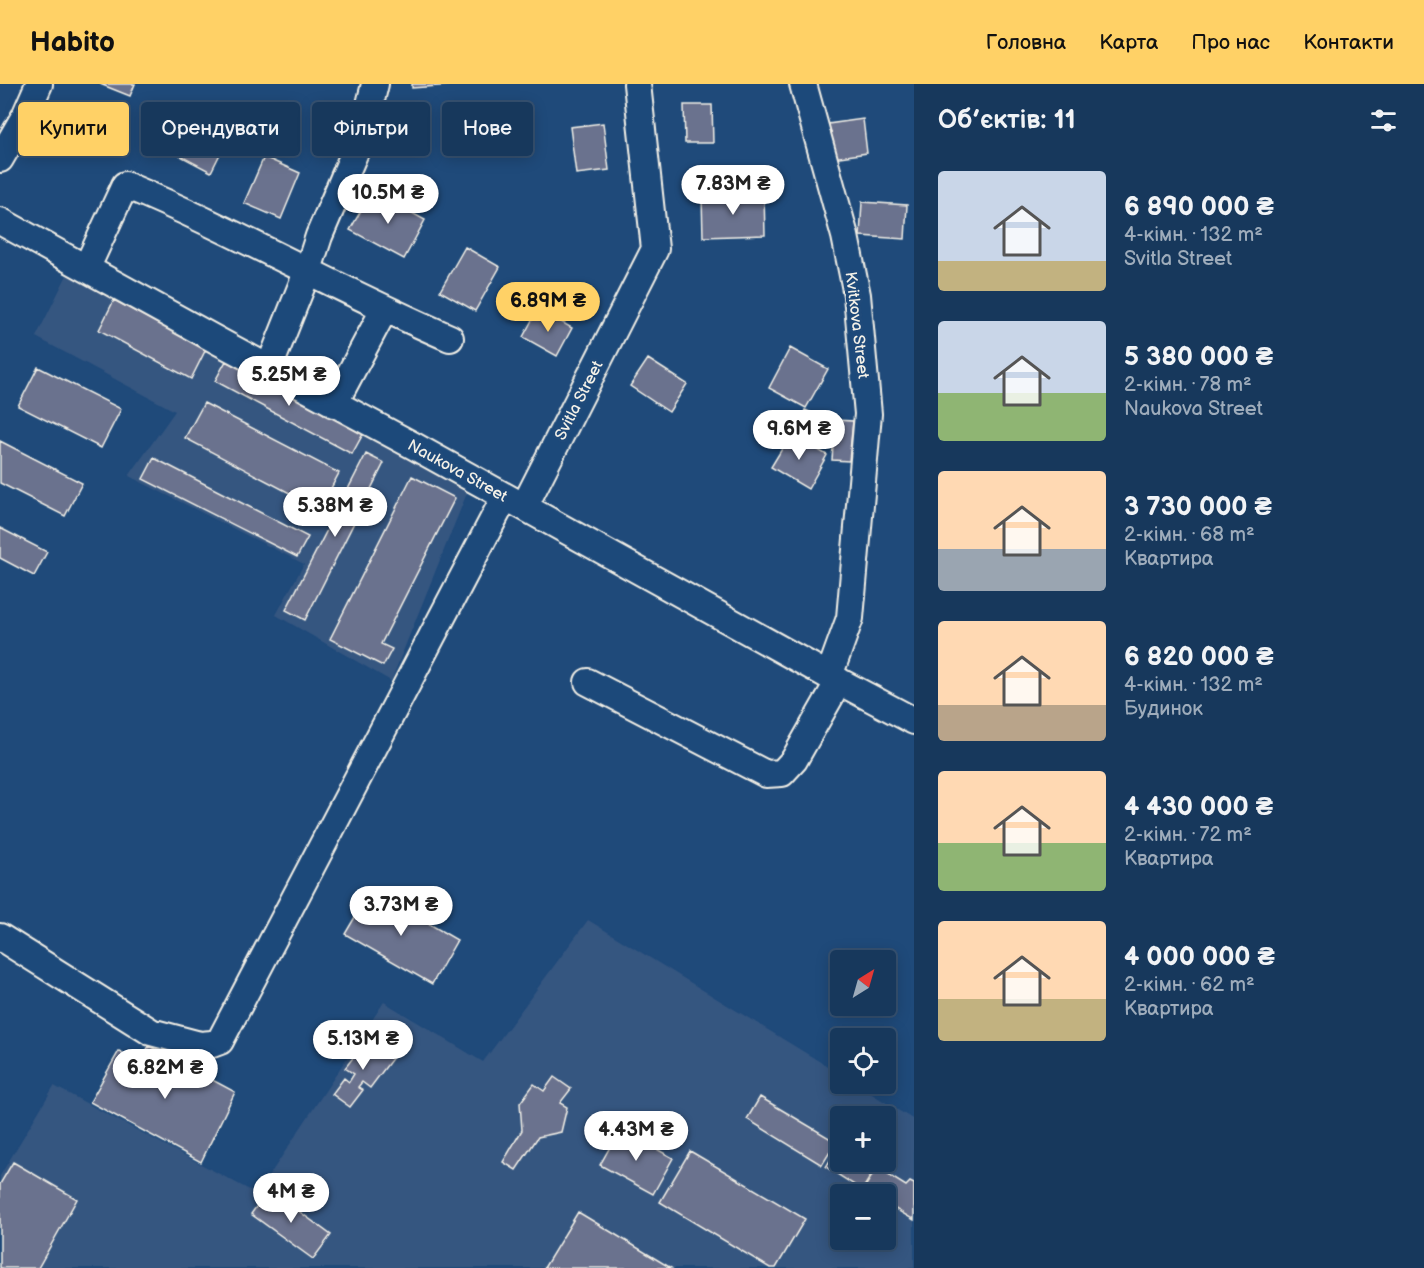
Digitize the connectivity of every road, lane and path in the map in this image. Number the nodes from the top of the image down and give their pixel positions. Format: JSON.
{"nodes":[{"id":1,"x":39,"y":84,"type":"edge"},
{"id":2,"x":375,"y":84,"type":"edge"},
{"id":3,"x":637,"y":84,"type":"edge"},
{"id":4,"x":803,"y":84,"type":"edge"},
{"id":5,"x":0,"y":159,"type":"edge"},
{"id":6,"x":0,"y":221,"type":"edge"},
{"id":7,"x":87,"y":267,"type":"junction"},
{"id":8,"x":308,"y":270,"type":"junction"},
{"id":9,"x":384,"y":310,"type":"junction"},
{"id":10,"x":450,"y":338,"type":"dead end"},
{"id":11,"x":269,"y":368,"type":"junction"},
{"id":12,"x":334,"y":404,"type":"junction"},
{"id":13,"x":514,"y":502,"type":"junction"},
{"id":14,"x":834,"y":679,"type":"junction"},
{"id":15,"x":588,"y":682,"type":"dead end"},
{"id":16,"x":914,"y":721,"type":"edge"},
{"id":17,"x":0,"y":937,"type":"edge"}],
"edges":[{"from":1,"to":5,"type":"street"},
{"from":2,"to":8,"type":"street"},
{"from":3,"to":13,"type":"street","name":"Svitla Street"},
{"from":4,"to":14,"type":"street","name":"Kvitkova Street"},
{"from":6,"to":7,"type":"street","name":"Naukova Street"},
{"from":7,"to":8,"type":"street"},
{"from":7,"to":11,"type":"street","name":"Naukova Street"},
{"from":8,"to":9,"type":"street"},
{"from":8,"to":11,"type":"street"},
{"from":9,"to":10,"type":"street"},
{"from":9,"to":12,"type":"street"},
{"from":11,"to":12,"type":"street","name":"Naukova Street"},
{"from":12,"to":13,"type":"street","name":"Naukova Street"},
{"from":13,"to":14,"type":"street","name":"Naukova Street"},
{"from":13,"to":17,"type":"street","name":"Svitla Street"},
{"from":14,"to":15,"type":"street","name":"Kvitkova Street"},
{"from":14,"to":16,"type":"street","name":"Naukova Street"}]}
